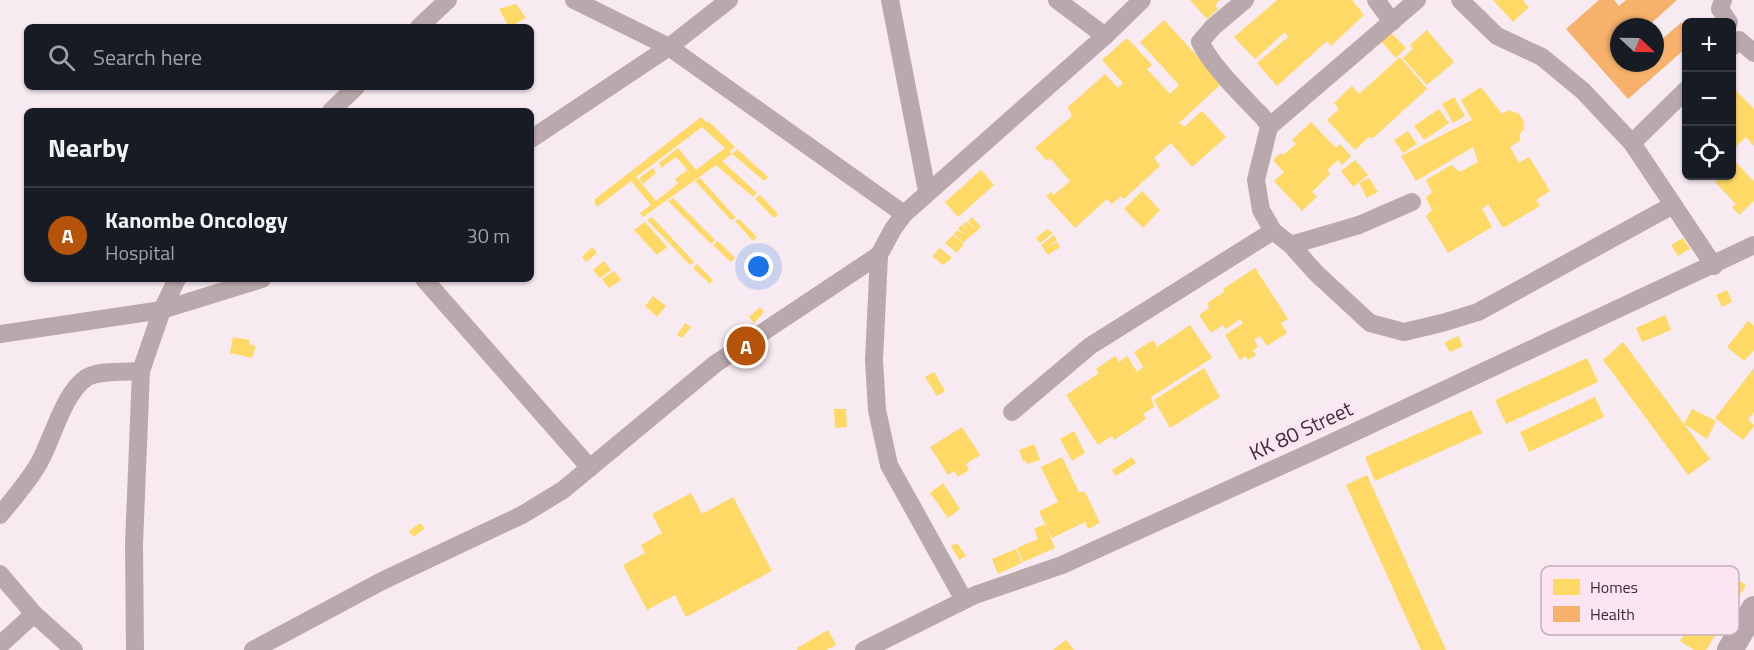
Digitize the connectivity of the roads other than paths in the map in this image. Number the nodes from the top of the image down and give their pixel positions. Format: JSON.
{"nodes":[{"id":1,"x":448,"y":0,"type":"edge"},
{"id":2,"x":574,"y":0,"type":"edge"},
{"id":3,"x":729,"y":0,"type":"edge"},
{"id":4,"x":890,"y":0,"type":"edge"},
{"id":5,"x":1057,"y":0,"type":"edge"},
{"id":6,"x":1142,"y":0,"type":"edge"},
{"id":7,"x":1245,"y":0,"type":"edge"},
{"id":8,"x":1376,"y":0,"type":"edge"},
{"id":9,"x":1417,"y":0,"type":"edge"},
{"id":10,"x":1460,"y":0,"type":"edge"},
{"id":11,"x":1724,"y":0,"type":"edge"},
{"id":12,"x":1726,"y":18,"type":"edge"},
{"id":13,"x":1392,"y":22,"type":"junction"},
{"id":14,"x":422,"y":24,"type":"edge"},
{"id":15,"x":1105,"y":36,"type":"junction"},
{"id":16,"x":1736,"y":40,"type":"edge"},
{"id":17,"x":669,"y":47,"type":"junction"},
{"id":18,"x":1754,"y":53,"type":"edge"},
{"id":19,"x":353,"y":90,"type":"edge"},
{"id":20,"x":1682,"y":94,"type":"edge"},
{"id":21,"x":334,"y":108,"type":"edge"},
{"id":22,"x":1269,"y":127,"type":"junction"},
{"id":23,"x":534,"y":137,"type":"edge"},
{"id":24,"x":1632,"y":143,"type":"junction"},
{"id":25,"x":927,"y":191,"type":"junction"},
{"id":26,"x":1413,"y":202,"type":"dead end"},
{"id":27,"x":1673,"y":205,"type":"junction"},
{"id":28,"x":904,"y":214,"type":"junction"},
{"id":29,"x":1273,"y":231,"type":"junction"},
{"id":30,"x":1291,"y":245,"type":"junction"},
{"id":31,"x":1754,"y":245,"type":"edge"},
{"id":32,"x":879,"y":255,"type":"junction"},
{"id":33,"x":1714,"y":266,"type":"junction"},
{"id":34,"x":176,"y":282,"type":"edge"},
{"id":35,"x":252,"y":282,"type":"edge"},
{"id":36,"x":427,"y":282,"type":"edge"},
{"id":37,"x":162,"y":310,"type":"junction"},
{"id":38,"x":0,"y":334,"type":"edge"},
{"id":39,"x":141,"y":371,"type":"junction"},
{"id":40,"x":1012,"y":412,"type":"dead end"},
{"id":41,"x":590,"y":468,"type":"junction"},
{"id":42,"x":0,"y":515,"type":"edge"},
{"id":43,"x":0,"y":574,"type":"edge"},
{"id":44,"x":964,"y":600,"type":"junction"},
{"id":45,"x":1754,"y":609,"type":"edge"},
{"id":46,"x":34,"y":614,"type":"junction"},
{"id":47,"x":1739,"y":635,"type":"edge"},
{"id":48,"x":1739,"y":635,"type":"edge"},
{"id":49,"x":0,"y":645,"type":"edge"},
{"id":50,"x":74,"y":650,"type":"edge"},
{"id":51,"x":135,"y":650,"type":"edge"},
{"id":52,"x":253,"y":650,"type":"edge"},
{"id":53,"x":864,"y":650,"type":"edge"},
{"id":54,"x":1730,"y":650,"type":"edge"}],
"edges":[{"from":1,"to":14,"type":"street"},
{"from":2,"to":17,"type":"street"},
{"from":3,"to":17,"type":"street"},
{"from":4,"to":25,"type":"street"},
{"from":5,"to":15,"type":"street"},
{"from":6,"to":15,"type":"street"},
{"from":7,"to":22,"type":"street"},
{"from":8,"to":13,"type":"street"},
{"from":9,"to":13,"type":"street"},
{"from":10,"to":24,"type":"street"},
{"from":11,"to":12,"type":"street"},
{"from":13,"to":22,"type":"street"},
{"from":15,"to":25,"type":"street"},
{"from":16,"to":18,"type":"street"},
{"from":17,"to":23,"type":"street"},
{"from":17,"to":28,"type":"street"},
{"from":19,"to":21,"type":"street"},
{"from":20,"to":24,"type":"street"},
{"from":22,"to":29,"type":"street"},
{"from":24,"to":27,"type":"street"},
{"from":25,"to":28,"type":"street"},
{"from":26,"to":30,"type":"street"},
{"from":27,"to":30,"type":"street"},
{"from":27,"to":33,"type":"street"},
{"from":28,"to":32,"type":"street"},
{"from":29,"to":30,"type":"street"},
{"from":29,"to":40,"type":"street"},
{"from":31,"to":33,"type":"street","name":"KK 80 Street"},
{"from":32,"to":41,"type":"street"},
{"from":32,"to":44,"type":"street"},
{"from":33,"to":44,"type":"street","name":"KK 80 Street"},
{"from":34,"to":37,"type":"street"},
{"from":35,"to":37,"type":"street"},
{"from":36,"to":41,"type":"street"},
{"from":37,"to":38,"type":"street"},
{"from":37,"to":39,"type":"street"},
{"from":39,"to":42,"type":"street"},
{"from":39,"to":51,"type":"street"},
{"from":41,"to":52,"type":"street"},
{"from":43,"to":46,"type":"street"},
{"from":44,"to":53,"type":"street","name":"KK 80 Street"},
{"from":45,"to":47,"type":"street"},
{"from":46,"to":49,"type":"street"},
{"from":46,"to":50,"type":"street"},
{"from":48,"to":54,"type":"street"}]}
